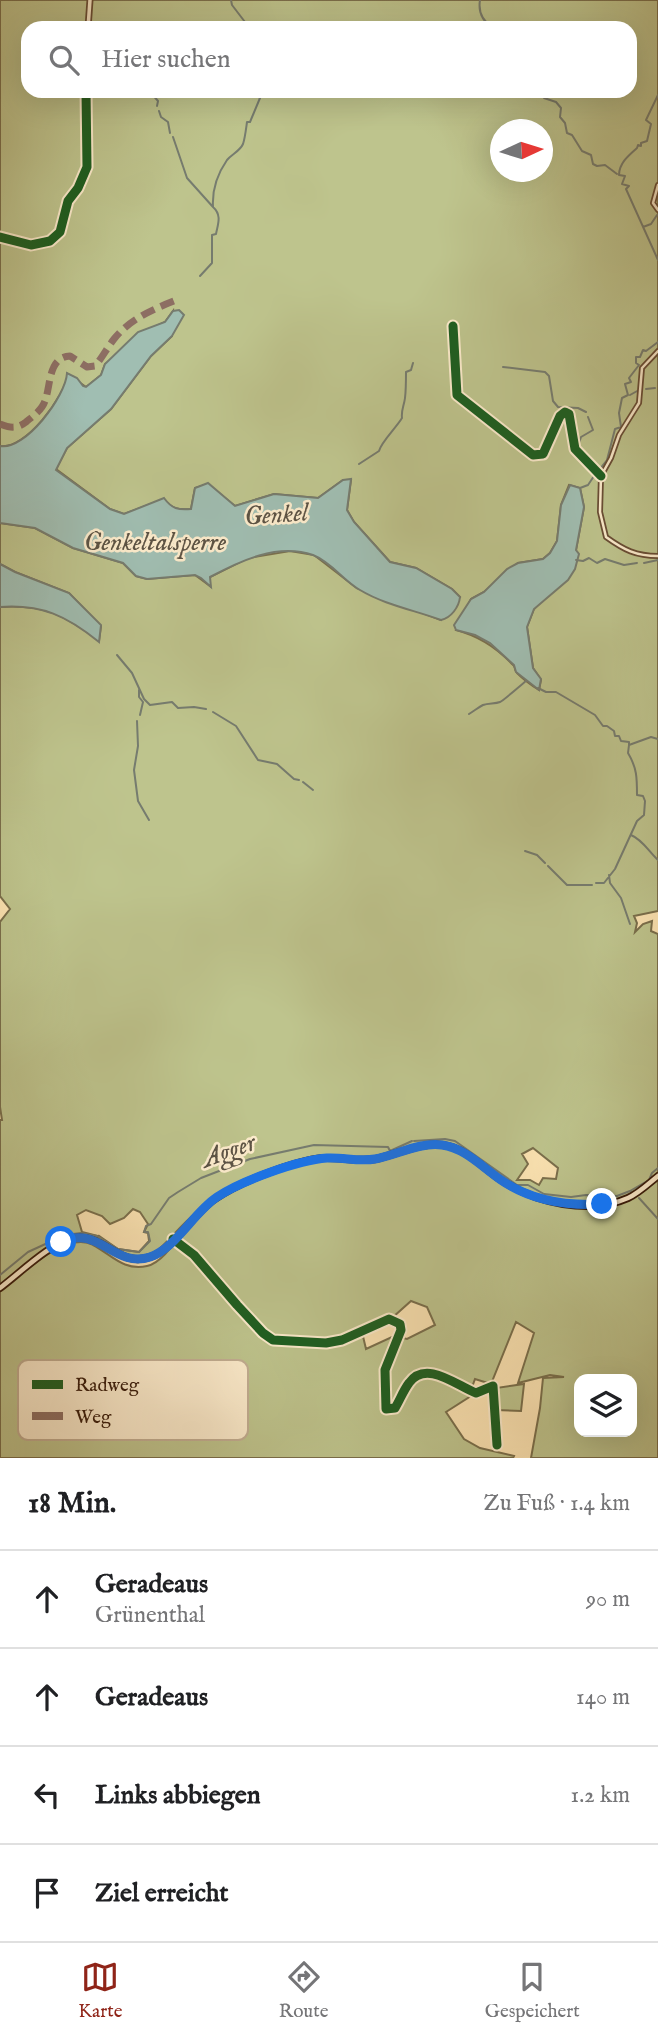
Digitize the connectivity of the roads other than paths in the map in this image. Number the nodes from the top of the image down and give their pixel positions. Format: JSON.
{"nodes":[{"id":1,"x":90,"y":0,"type":"edge"},
{"id":2,"x":88,"y":21,"type":"edge"},
{"id":3,"x":86,"y":98,"type":"edge"},
{"id":4,"x":658,"y":185,"type":"edge"},
{"id":5,"x":658,"y":210,"type":"edge"},
{"id":6,"x":0,"y":237,"type":"edge"},
{"id":7,"x":453,"y":326,"type":"dead end"},
{"id":8,"x":658,"y":351,"type":"edge"},
{"id":9,"x":601,"y":476,"type":"junction"},
{"id":10,"x":658,"y":556,"type":"edge"},
{"id":11,"x":658,"y":1176,"type":"edge"},
{"id":12,"x":173,"y":1239,"type":"junction"},
{"id":13,"x":0,"y":1288,"type":"edge"},
{"id":14,"x":498,"y":1445,"type":"dead end"}],
"edges":[{"from":1,"to":2,"type":"street"},
{"from":3,"to":6,"type":"street"},
{"from":4,"to":5,"type":"street"},
{"from":7,"to":9,"type":"street"},
{"from":8,"to":9,"type":"street"},
{"from":9,"to":10,"type":"street"},
{"from":11,"to":12,"type":"main road"},
{"from":12,"to":13,"type":"main road"},
{"from":12,"to":14,"type":"street"}]}
